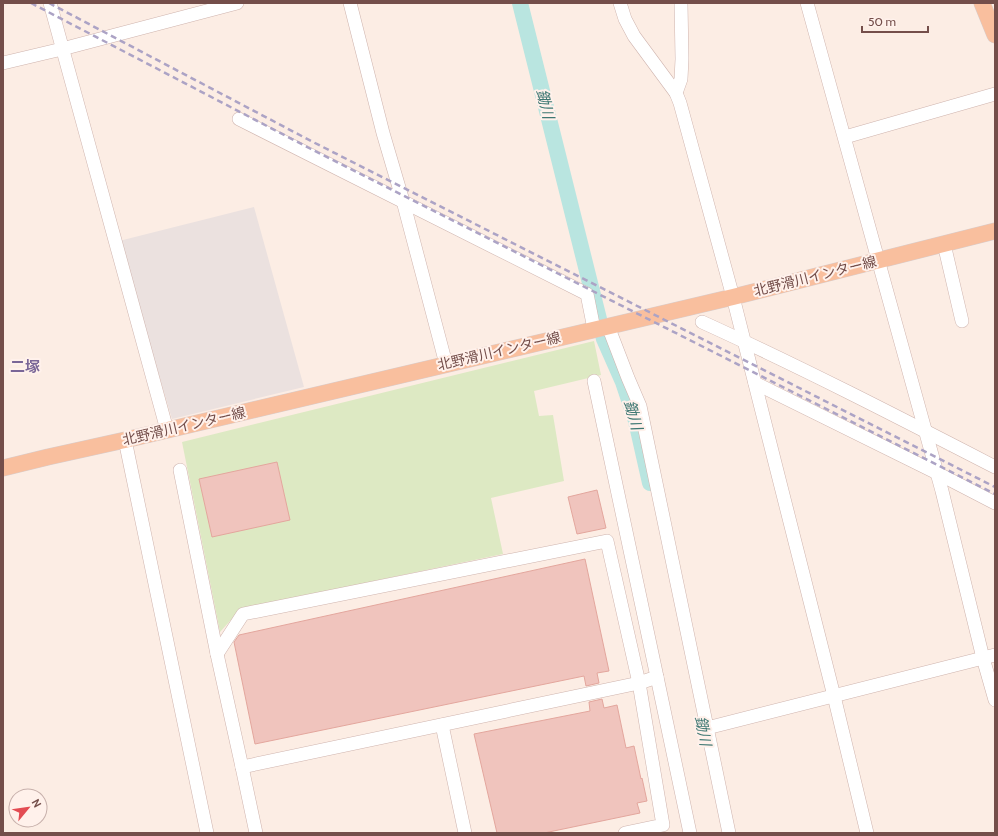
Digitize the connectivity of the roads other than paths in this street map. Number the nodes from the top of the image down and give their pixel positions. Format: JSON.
{"nodes":[{"id":1,"x":50,"y":3,"type":"edge"},
{"id":2,"x":237,"y":3,"type":"edge"},
{"id":3,"x":350,"y":3,"type":"edge"},
{"id":4,"x":620,"y":3,"type":"edge"},
{"id":5,"x":681,"y":3,"type":"edge"},
{"id":6,"x":807,"y":3,"type":"edge"},
{"id":7,"x":987,"y":5,"type":"edge"},
{"id":8,"x":995,"y":35,"type":"edge"},
{"id":9,"x":62,"y":49,"type":"junction"},
{"id":10,"x":3,"y":63,"type":"edge"},
{"id":11,"x":676,"y":93,"type":"junction"},
{"id":12,"x":995,"y":94,"type":"edge"},
{"id":13,"x":239,"y":119,"type":"dead end"},
{"id":14,"x":845,"y":137,"type":"junction"},
{"id":15,"x":403,"y":201,"type":"junction"},
{"id":16,"x":995,"y":231,"type":"edge"},
{"id":17,"x":944,"y":244,"type":"junction"},
{"id":18,"x":878,"y":260,"type":"junction"},
{"id":19,"x":733,"y":297,"type":"junction"},
{"id":20,"x":962,"y":321,"type":"dead end"},
{"id":21,"x":702,"y":322,"type":"dead end"},
{"id":22,"x":601,"y":327,"type":"junction"},
{"id":23,"x":744,"y":341,"type":"junction"},
{"id":24,"x":446,"y":364,"type":"junction"},
{"id":25,"x":594,"y":382,"type":"dead end"},
{"id":26,"x":755,"y":382,"type":"junction"},
{"id":27,"x":167,"y":430,"type":"junction"},
{"id":28,"x":925,"y":431,"type":"junction"},
{"id":29,"x":125,"y":440,"type":"junction"},
{"id":30,"x":995,"y":466,"type":"edge"},
{"id":31,"x":3,"y":468,"type":"edge"},
{"id":32,"x":180,"y":470,"type":"dead end"},
{"id":33,"x":937,"y":473,"type":"junction"},
{"id":34,"x":995,"y":503,"type":"edge"},
{"id":35,"x":217,"y":654,"type":"junction"},
{"id":36,"x":989,"y":656,"type":"edge"},
{"id":37,"x":657,"y":678,"type":"junction"},
{"id":38,"x":639,"y":683,"type":"junction"},
{"id":39,"x":834,"y":696,"type":"junction"},
{"id":40,"x":995,"y":700,"type":"edge"},
{"id":41,"x":442,"y":725,"type":"junction"},
{"id":42,"x":707,"y":728,"type":"junction"},
{"id":43,"x":242,"y":767,"type":"junction"},
{"id":44,"x":207,"y":833,"type":"edge"},
{"id":45,"x":256,"y":833,"type":"edge"},
{"id":46,"x":464,"y":833,"type":"edge"},
{"id":47,"x":625,"y":833,"type":"edge"},
{"id":48,"x":690,"y":833,"type":"edge"},
{"id":49,"x":729,"y":833,"type":"edge"},
{"id":50,"x":867,"y":833,"type":"edge"}],
"edges":[{"from":1,"to":9,"type":"street"},
{"from":2,"to":9,"type":"street"},
{"from":3,"to":15,"type":"street"},
{"from":4,"to":11,"type":"street"},
{"from":5,"to":11,"type":"street"},
{"from":6,"to":14,"type":"street"},
{"from":7,"to":8,"type":"main road"},
{"from":9,"to":10,"type":"street"},
{"from":9,"to":27,"type":"street"},
{"from":11,"to":19,"type":"street"},
{"from":12,"to":14,"type":"street"},
{"from":13,"to":15,"type":"street"},
{"from":14,"to":18,"type":"street"},
{"from":15,"to":22,"type":"street"},
{"from":15,"to":24,"type":"street"},
{"from":16,"to":17,"type":"main road","name":"北野滑川インター線"},
{"from":17,"to":18,"type":"main road","name":"北野滑川インター線"},
{"from":17,"to":20,"type":"street"},
{"from":18,"to":19,"type":"main road","name":"北野滑川インター線"},
{"from":18,"to":28,"type":"street"},
{"from":19,"to":22,"type":"main road","name":"北野滑川インター線"},
{"from":19,"to":23,"type":"street"},
{"from":21,"to":23,"type":"street"},
{"from":22,"to":24,"type":"main road","name":"北野滑川インター線"},
{"from":22,"to":42,"type":"street"},
{"from":23,"to":26,"type":"street"},
{"from":23,"to":28,"type":"street"},
{"from":24,"to":27,"type":"main road","name":"北野滑川インター線"},
{"from":25,"to":37,"type":"street"},
{"from":26,"to":33,"type":"street"},
{"from":26,"to":39,"type":"street"},
{"from":27,"to":29,"type":"main road","name":"北野滑川インター線"},
{"from":28,"to":30,"type":"street"},
{"from":28,"to":33,"type":"street"},
{"from":29,"to":31,"type":"main road","name":"北野滑川インター線"},
{"from":29,"to":44,"type":"street"},
{"from":32,"to":35,"type":"street"},
{"from":33,"to":34,"type":"street"},
{"from":33,"to":36,"type":"street"},
{"from":35,"to":38,"type":"street"},
{"from":35,"to":43,"type":"street"},
{"from":36,"to":39,"type":"street"},
{"from":36,"to":40,"type":"street"},
{"from":37,"to":38,"type":"street"},
{"from":37,"to":48,"type":"street"},
{"from":38,"to":41,"type":"street"},
{"from":38,"to":47,"type":"street"},
{"from":39,"to":42,"type":"street"},
{"from":39,"to":50,"type":"street"},
{"from":41,"to":43,"type":"street"},
{"from":41,"to":46,"type":"street"},
{"from":42,"to":49,"type":"street"},
{"from":43,"to":45,"type":"street"}]}
